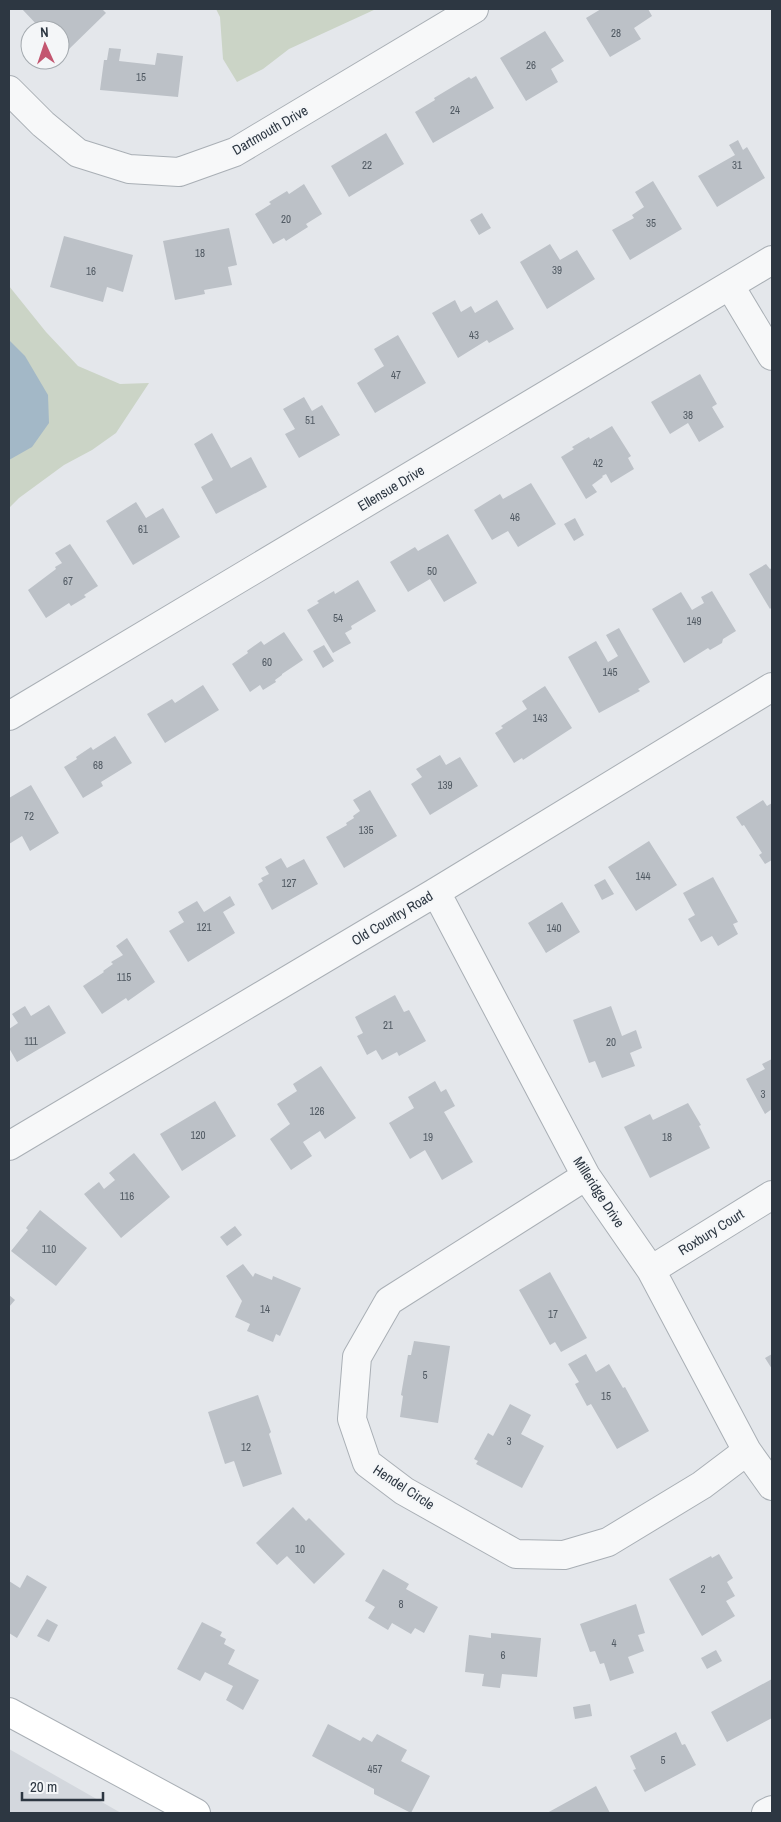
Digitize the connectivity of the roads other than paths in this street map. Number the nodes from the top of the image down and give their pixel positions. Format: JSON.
{"nodes":[{"id":1,"x":474,"y":9,"type":"edge"},
{"id":2,"x":9,"y":90,"type":"edge"},
{"id":3,"x":772,"y":260,"type":"edge"},
{"id":4,"x":730,"y":286,"type":"junction"},
{"id":5,"x":772,"y":356,"type":"edge"},
{"id":6,"x":772,"y":687,"type":"edge"},
{"id":7,"x":9,"y":716,"type":"edge"},
{"id":8,"x":436,"y":892,"type":"junction"},
{"id":9,"x":9,"y":1146,"type":"edge"},
{"id":10,"x":586,"y":1176,"type":"junction"},
{"id":11,"x":772,"y":1195,"type":"edge"},
{"id":12,"x":651,"y":1270,"type":"junction"},
{"id":13,"x":747,"y":1451,"type":"junction"},
{"id":14,"x":772,"y":1486,"type":"edge"},
{"id":15,"x":9,"y":1712,"type":"edge"},
{"id":16,"x":772,"y":1810,"type":"edge"},
{"id":17,"x":196,"y":1813,"type":"edge"},
{"id":18,"x":766,"y":1813,"type":"edge"}],
"edges":[{"from":1,"to":2,"type":"street","name":"Dartmouth Drive"},
{"from":3,"to":4,"type":"street","name":"Ellensue Drive"},
{"from":4,"to":5,"type":"street"},
{"from":4,"to":7,"type":"street","name":"Ellensue Drive"},
{"from":6,"to":8,"type":"street","name":"Old Country Road"},
{"from":8,"to":9,"type":"street","name":"Old Country Road"},
{"from":8,"to":10,"type":"street","name":"Milleridge Drive"},
{"from":10,"to":12,"type":"street","name":"Milleridge Drive"},
{"from":10,"to":13,"type":"street","name":"Hendel Circle"},
{"from":11,"to":12,"type":"street","name":"Roxbury Court"},
{"from":12,"to":13,"type":"street","name":"Milleridge Drive"},
{"from":13,"to":14,"type":"street","name":"Milleridge Drive"},
{"from":15,"to":17,"type":"street"},
{"from":16,"to":18,"type":"street"}]}
